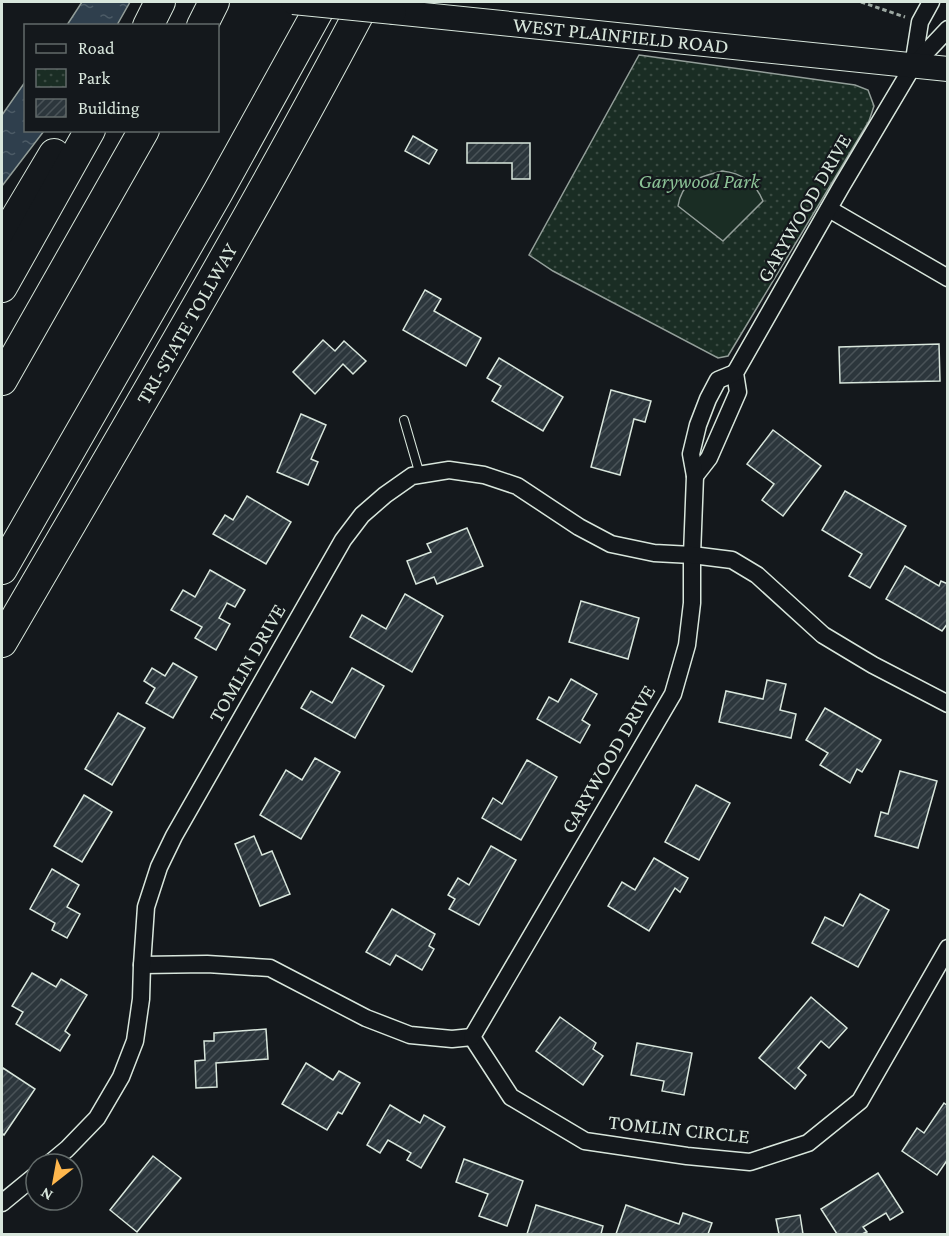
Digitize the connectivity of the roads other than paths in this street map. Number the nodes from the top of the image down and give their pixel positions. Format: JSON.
{"nodes":[{"id":1,"x":160,"y":2,"type":"edge"},
{"id":2,"x":214,"y":2,"type":"edge"},
{"id":3,"x":293,"y":2,"type":"edge"},
{"id":4,"x":323,"y":2,"type":"edge"},
{"id":5,"x":364,"y":2,"type":"edge"},
{"id":6,"x":931,"y":2,"type":"edge"},
{"id":7,"x":149,"y":24,"type":"edge"},
{"id":8,"x":203,"y":24,"type":"edge"},
{"id":9,"x":948,"y":29,"type":"edge"},
{"id":10,"x":913,"y":66,"type":"junction"},
{"id":11,"x":948,"y":69,"type":"edge"},
{"id":12,"x":67,"y":132,"type":"edge"},
{"id":13,"x":89,"y":132,"type":"edge"},
{"id":14,"x":143,"y":132,"type":"edge"},
{"id":15,"x":829,"y":209,"type":"junction"},
{"id":16,"x":2,"y":241,"type":"edge"},
{"id":17,"x":948,"y":278,"type":"edge"},
{"id":18,"x":2,"y":287,"type":"edge"},
{"id":19,"x":735,"y":373,"type":"junction"},
{"id":20,"x":2,"y":380,"type":"edge"},
{"id":21,"x":404,"y":420,"type":"dead end"},
{"id":22,"x":420,"y":475,"type":"junction"},
{"id":23,"x":695,"y":476,"type":"junction"},
{"id":24,"x":692,"y":555,"type":"junction"},
{"id":25,"x":2,"y":569,"type":"edge"},
{"id":26,"x":2,"y":642,"type":"edge"},
{"id":27,"x":948,"y":704,"type":"edge"},
{"id":28,"x":948,"y":948,"type":"edge"},
{"id":29,"x":142,"y":965,"type":"junction"},
{"id":30,"x":472,"y":1037,"type":"junction"},
{"id":31,"x":64,"y":1152,"type":"edge"},
{"id":32,"x":24,"y":1185,"type":"edge"},
{"id":33,"x":2,"y":1203,"type":"edge"}],
"edges":[{"from":1,"to":7,"type":"highway"},
{"from":2,"to":8,"type":"highway"},
{"from":3,"to":10,"type":"main road","name":"WEST PLAINFIELD ROAD","bridge":true},
{"from":4,"to":25,"type":"highway","name":"TRI-STATE TOLLWAY"},
{"from":5,"to":26,"type":"highway","name":"TRI-STATE TOLLWAY"},
{"from":6,"to":10,"type":"street"},
{"from":9,"to":10,"type":"street"},
{"from":10,"to":11,"type":"main road","name":"WEST PLAINFIELD ROAD"},
{"from":10,"to":15,"type":"street","name":"GARYWOOD DRIVE"},
{"from":12,"to":16,"type":"highway"},
{"from":13,"to":18,"type":"highway"},
{"from":14,"to":20,"type":"highway"},
{"from":15,"to":17,"type":"street"},
{"from":15,"to":19,"type":"street","name":"GARYWOOD DRIVE"},
{"from":19,"to":23,"type":"street","name":"GARYWOOD DRIVE"},
{"from":19,"to":23,"type":"street","name":"GARYWOOD DRIVE"},
{"from":21,"to":22,"type":"lane"},
{"from":22,"to":24,"type":"street","name":"TOMLIN DRIVE"},
{"from":22,"to":29,"type":"street","name":"TOMLIN DRIVE"},
{"from":23,"to":24,"type":"street","name":"GARYWOOD DRIVE"},
{"from":24,"to":27,"type":"street"},
{"from":24,"to":30,"type":"street","name":"GARYWOOD DRIVE"},
{"from":28,"to":30,"type":"street","name":"TOMLIN CIRCLE"},
{"from":29,"to":30,"type":"street"},
{"from":29,"to":31,"type":"street","name":"TOMLIN DRIVE"},
{"from":32,"to":33,"type":"street"}]}
